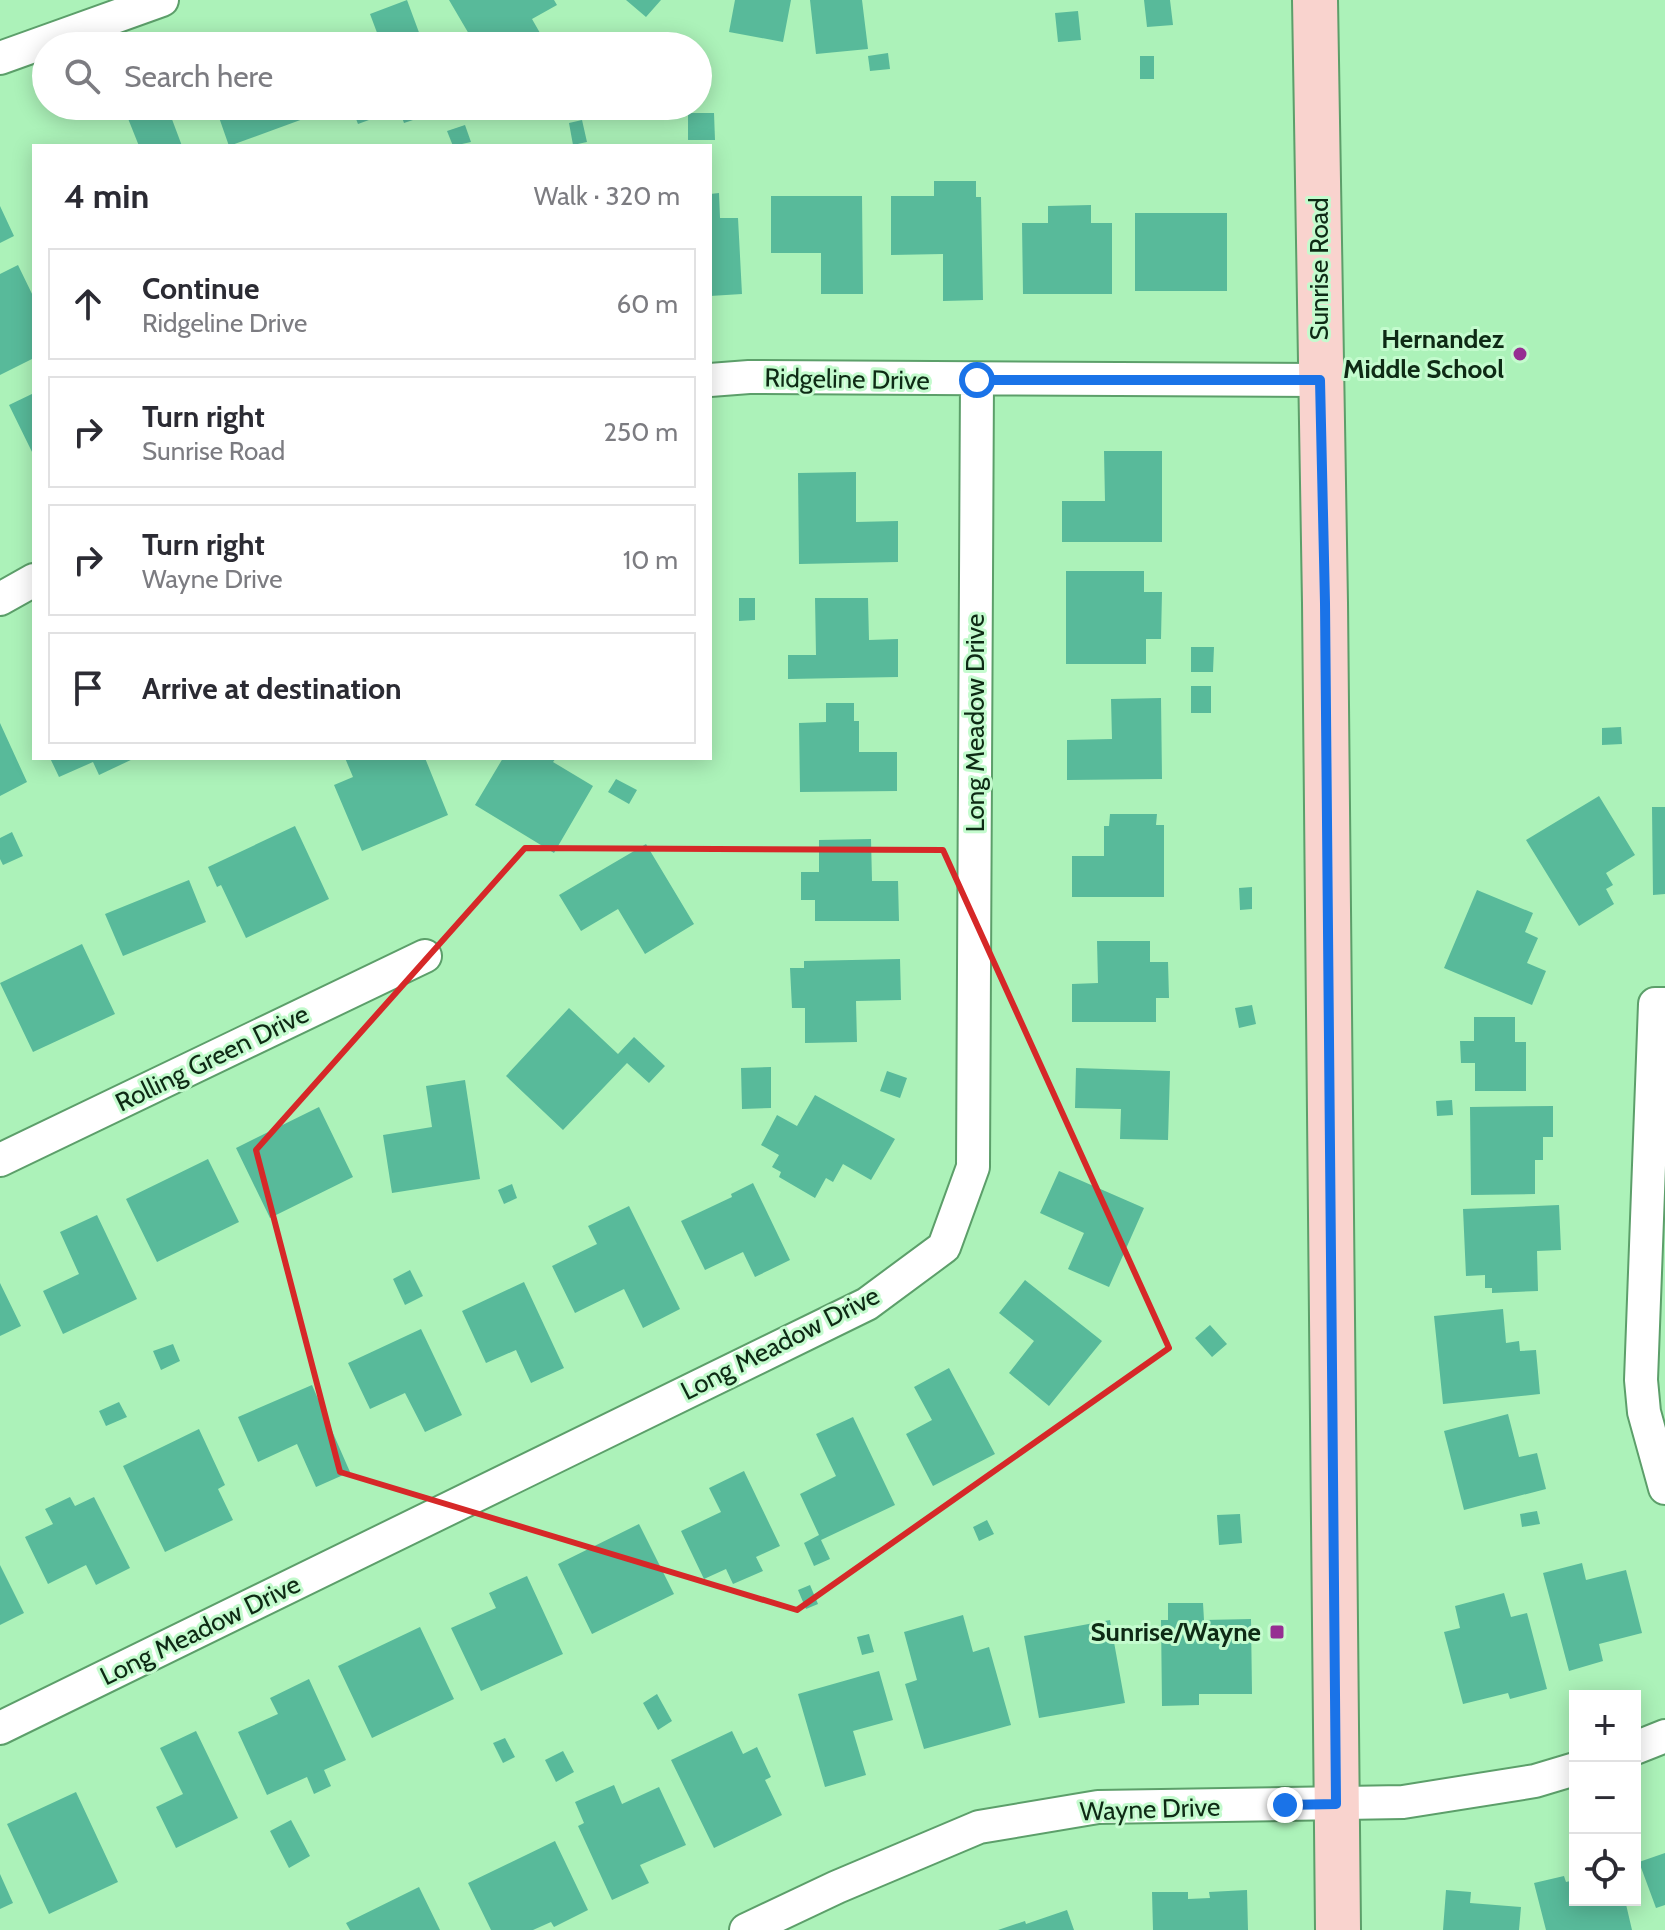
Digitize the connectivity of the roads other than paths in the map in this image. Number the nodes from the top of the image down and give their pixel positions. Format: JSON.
{"nodes":[{"id":1,"x":162,"y":0,"type":"edge"},
{"id":2,"x":1315,"y":0,"type":"edge"},
{"id":3,"x":73,"y":32,"type":"edge"},
{"id":4,"x":32,"y":47,"type":"edge"},
{"id":5,"x":0,"y":58,"type":"edge"},
{"id":6,"x":712,"y":380,"type":"edge"},
{"id":7,"x":977,"y":380,"type":"junction"},
{"id":8,"x":1320,"y":380,"type":"junction"},
{"id":9,"x":425,"y":956,"type":"dead end"},
{"id":10,"x":1660,"y":1004,"type":"edge"},
{"id":11,"x":0,"y":1160,"type":"edge"},
{"id":12,"x":1665,"y":1488,"type":"edge"},
{"id":13,"x":0,"y":1728,"type":"edge"},
{"id":14,"x":1665,"y":1736,"type":"edge"},
{"id":15,"x":1641,"y":1746,"type":"edge"},
{"id":16,"x":1569,"y":1771,"type":"edge"},
{"id":17,"x":1336,"y":1804,"type":"junction"},
{"id":18,"x":746,"y":1930,"type":"edge"},
{"id":19,"x":1338,"y":1930,"type":"edge"}],
"edges":[{"from":1,"to":3,"type":"street"},
{"from":2,"to":8,"type":"main road","name":"Sunrise Road"},
{"from":4,"to":5,"type":"street"},
{"from":6,"to":7,"type":"street","name":"Ridgeline Drive"},
{"from":7,"to":8,"type":"street","name":"Ridgeline Drive"},
{"from":7,"to":13,"type":"street","name":"Long Meadow Drive"},
{"from":8,"to":17,"type":"main road","name":"Sunrise Road"},
{"from":9,"to":11,"type":"street","name":"Rolling Green Drive"},
{"from":10,"to":12,"type":"street"},
{"from":14,"to":15,"type":"street"},
{"from":16,"to":17,"type":"street","name":"Wayne Drive"},
{"from":17,"to":18,"type":"street","name":"Wayne Drive"},
{"from":17,"to":19,"type":"main road","name":"Sunrise Road"}]}
